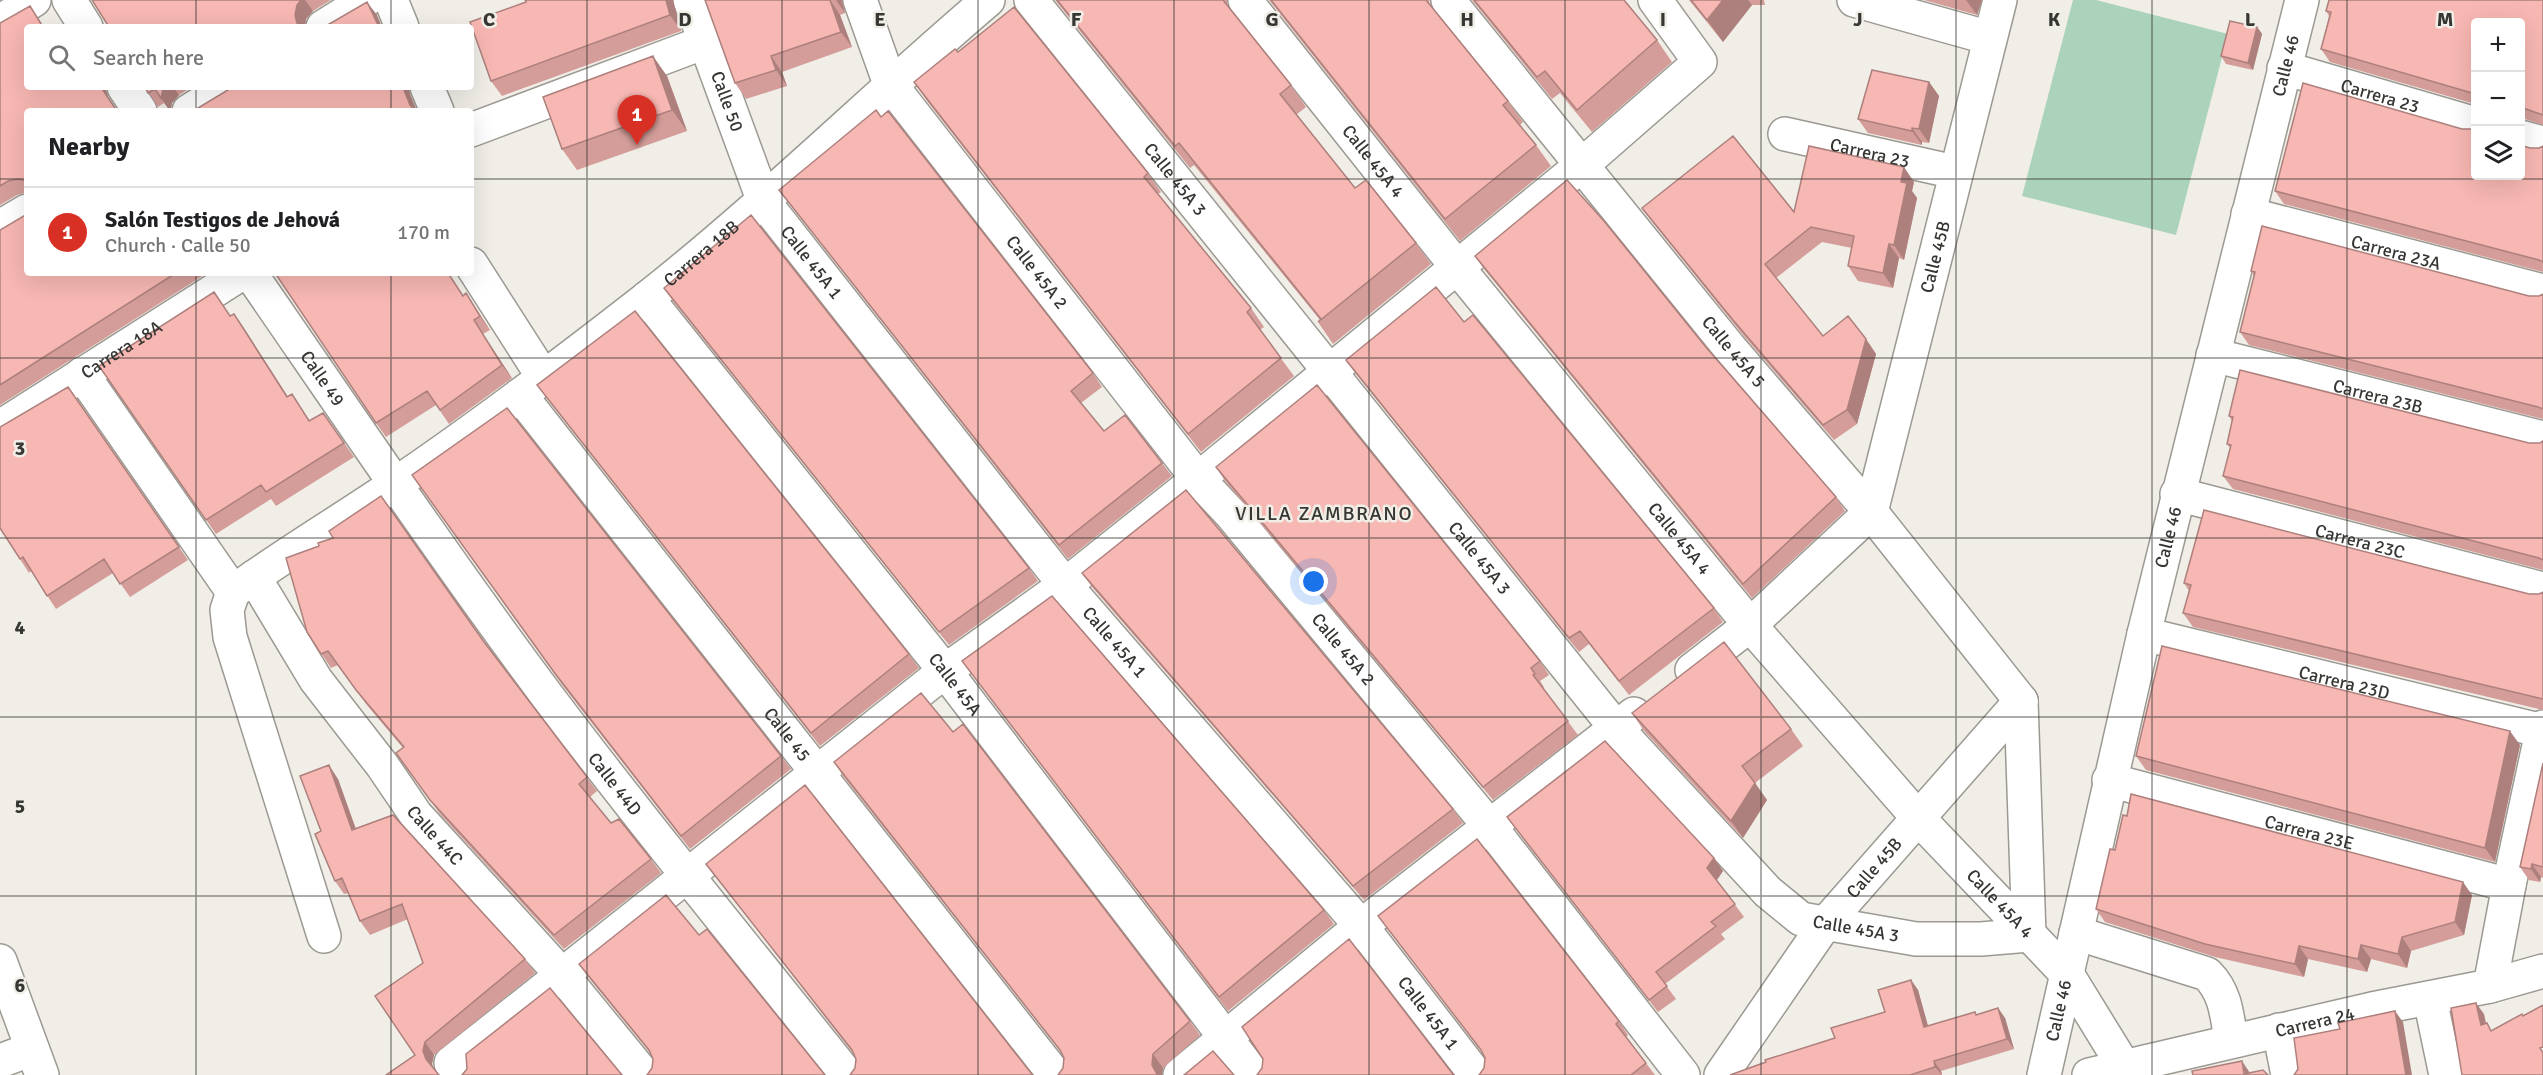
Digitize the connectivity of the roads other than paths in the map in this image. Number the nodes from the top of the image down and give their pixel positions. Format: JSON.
{"nodes":[{"id":1,"x":34,"y":0,"type":"edge"},
{"id":2,"x":69,"y":0,"type":"edge"},
{"id":3,"x":366,"y":0,"type":"edge"},
{"id":4,"x":391,"y":0,"type":"edge"},
{"id":5,"x":690,"y":0,"type":"edge"},
{"id":6,"x":860,"y":0,"type":"edge"},
{"id":7,"x":988,"y":0,"type":"edge"},
{"id":8,"x":1031,"y":0,"type":"edge"},
{"id":9,"x":1245,"y":0,"type":"edge"},
{"id":10,"x":1448,"y":0,"type":"edge"},
{"id":11,"x":1655,"y":0,"type":"edge"},
{"id":12,"x":1854,"y":0,"type":"edge"},
{"id":13,"x":2000,"y":0,"type":"edge"},
{"id":14,"x":2301,"y":0,"type":"edge"},
{"id":15,"x":0,"y":22,"type":"edge"},
{"id":16,"x":84,"y":24,"type":"edge"},
{"id":17,"x":328,"y":24,"type":"edge"},
{"id":18,"x":401,"y":24,"type":"edge"},
{"id":19,"x":1990,"y":38,"type":"junction"},
{"id":20,"x":705,"y":42,"type":"junction"},
{"id":21,"x":2284,"y":68,"type":"junction"},
{"id":22,"x":890,"y":84,"type":"junction"},
{"id":23,"x":126,"y":90,"type":"edge"},
{"id":24,"x":223,"y":90,"type":"edge"},
{"id":25,"x":428,"y":90,"type":"edge"},
{"id":26,"x":138,"y":108,"type":"edge"},
{"id":27,"x":194,"y":108,"type":"edge"},
{"id":28,"x":436,"y":108,"type":"edge"},
{"id":29,"x":2471,"y":123,"type":"edge"},
{"id":30,"x":474,"y":129,"type":"edge"},
{"id":31,"x":1785,"y":134,"type":"dead end"},
{"id":32,"x":2525,"y":138,"type":"edge"},
{"id":33,"x":2543,"y":143,"type":"edge"},
{"id":34,"x":1582,"y":165,"type":"junction"},
{"id":35,"x":1955,"y":171,"type":"junction"},
{"id":36,"x":764,"y":202,"type":"junction"},
{"id":37,"x":24,"y":212,"type":"edge"},
{"id":38,"x":2248,"y":214,"type":"junction"},
{"id":39,"x":0,"y":227,"type":"edge"},
{"id":40,"x":1457,"y":267,"type":"junction"},
{"id":41,"x":474,"y":270,"type":"edge"},
{"id":42,"x":237,"y":276,"type":"edge"},
{"id":43,"x":252,"y":276,"type":"edge"},
{"id":44,"x":2543,"y":291,"type":"edge"},
{"id":45,"x":647,"y":298,"type":"junction"},
{"id":46,"x":2213,"y":355,"type":"junction"},
{"id":47,"x":1328,"y":371,"type":"junction"},
{"id":48,"x":82,"y":374,"type":"junction"},
{"id":49,"x":532,"y":386,"type":"junction"},
{"id":50,"x":0,"y":427,"type":"edge"},
{"id":51,"x":2543,"y":438,"type":"edge"},
{"id":52,"x":1198,"y":479,"type":"junction"},
{"id":53,"x":395,"y":484,"type":"junction"},
{"id":54,"x":2177,"y":494,"type":"junction"},
{"id":55,"x":1871,"y":512,"type":"junction"},
{"id":56,"x":243,"y":584,"type":"junction"},
{"id":57,"x":1065,"y":585,"type":"junction"},
{"id":58,"x":2543,"y":588,"type":"edge"},
{"id":59,"x":1750,"y":625,"type":"junction"},
{"id":60,"x":2144,"y":634,"type":"junction"},
{"id":61,"x":945,"y":671,"type":"junction"},
{"id":62,"x":2021,"y":701,"type":"junction"},
{"id":63,"x":1616,"y":728,"type":"junction"},
{"id":64,"x":2543,"y":730,"type":"edge"},
{"id":65,"x":816,"y":773,"type":"junction"},
{"id":66,"x":2109,"y":780,"type":"junction"},
{"id":67,"x":1919,"y":819,"type":"junction"},
{"id":68,"x":1491,"y":828,"type":"junction"},
{"id":69,"x":688,"y":875,"type":"junction"},
{"id":70,"x":2509,"y":885,"type":"junction"},
{"id":71,"x":1825,"y":924,"type":"junction"},
{"id":72,"x":1361,"y":927,"type":"junction"},
{"id":73,"x":2076,"y":933,"type":"junction"},
{"id":74,"x":2029,"y":935,"type":"junction"},
{"id":75,"x":324,"y":936,"type":"dead end"},
{"id":76,"x":0,"y":962,"type":"edge"},
{"id":77,"x":2543,"y":971,"type":"edge"},
{"id":78,"x":2067,"y":974,"type":"junction"},
{"id":79,"x":562,"y":975,"type":"junction"},
{"id":80,"x":2490,"y":986,"type":"junction"},
{"id":81,"x":2430,"y":999,"type":"junction"},
{"id":82,"x":2279,"y":1030,"type":"junction"},
{"id":83,"x":1224,"y":1038,"type":"junction"},
{"id":84,"x":2230,"y":1041,"type":"junction"},
{"id":85,"x":0,"y":1061,"type":"edge"},
{"id":86,"x":37,"y":1062,"type":"edge"},
{"id":87,"x":2124,"y":1070,"type":"edge"},
{"id":88,"x":459,"y":1075,"type":"edge"},
{"id":89,"x":644,"y":1075,"type":"edge"},
{"id":90,"x":847,"y":1075,"type":"edge"},
{"id":91,"x":1055,"y":1075,"type":"edge"},
{"id":92,"x":1180,"y":1075,"type":"edge"},
{"id":93,"x":1254,"y":1075,"type":"edge"},
{"id":94,"x":1476,"y":1075,"type":"edge"},
{"id":95,"x":1683,"y":1075,"type":"edge"},
{"id":96,"x":1721,"y":1075,"type":"edge"},
{"id":97,"x":2043,"y":1075,"type":"edge"},
{"id":98,"x":2089,"y":1075,"type":"edge"},
{"id":99,"x":2288,"y":1075,"type":"edge"},
{"id":100,"x":2446,"y":1075,"type":"edge"}],
"edges":[{"from":1,"to":15,"type":"street"},
{"from":2,"to":16,"type":"street"},
{"from":3,"to":17,"type":"street"},
{"from":4,"to":18,"type":"street"},
{"from":5,"to":20,"type":"street","name":"Calle 50"},
{"from":6,"to":22,"type":"street","name":"Calle 45A 2"},
{"from":7,"to":22,"type":"street","name":"Carrera 18B"},
{"from":8,"to":47,"type":"street","name":"Calle 45A 3"},
{"from":9,"to":40,"type":"street","name":"Calle 45A 4"},
{"from":10,"to":34,"type":"street","name":"Calle 45A 5"},
{"from":11,"to":34,"type":"street"},
{"from":12,"to":19,"type":"street"},
{"from":13,"to":19,"type":"street","name":"Calle 45B"},
{"from":14,"to":21,"type":"street","name":"Calle 46"},
{"from":19,"to":35,"type":"street","name":"Calle 45B"},
{"from":20,"to":30,"type":"street"},
{"from":20,"to":36,"type":"street","name":"Calle 50"},
{"from":21,"to":29,"type":"street","name":"Carrera 23"},
{"from":21,"to":38,"type":"street","name":"Calle 46"},
{"from":22,"to":36,"type":"street","name":"Carrera 18B"},
{"from":22,"to":52,"type":"street","name":"Calle 45A 2"},
{"from":23,"to":26,"type":"street"},
{"from":24,"to":27,"type":"street"},
{"from":25,"to":28,"type":"street"},
{"from":31,"to":35,"type":"street","name":"Carrera 23"},
{"from":32,"to":33,"type":"street"},
{"from":34,"to":40,"type":"street"},
{"from":34,"to":55,"type":"street","name":"Calle 45A 5"},
{"from":35,"to":55,"type":"street","name":"Calle 45B"},
{"from":36,"to":45,"type":"street","name":"Carrera 18B"},
{"from":36,"to":57,"type":"street","name":"Calle 45A 1"},
{"from":37,"to":39,"type":"street"},
{"from":38,"to":44,"type":"street","name":"Carrera 23A"},
{"from":38,"to":46,"type":"street","name":"Calle 46"},
{"from":40,"to":47,"type":"street"},
{"from":40,"to":59,"type":"street","name":"Calle 45A 4"},
{"from":41,"to":49,"type":"street","name":"Calle 45"},
{"from":42,"to":48,"type":"street","name":"Carrera 18A"},
{"from":43,"to":53,"type":"street","name":"Calle 49"},
{"from":45,"to":49,"type":"street","name":"Carrera 18B"},
{"from":45,"to":61,"type":"street","name":"Calle 45A"},
{"from":46,"to":51,"type":"street","name":"Carrera 23B"},
{"from":46,"to":54,"type":"street","name":"Calle 46"},
{"from":47,"to":52,"type":"street"},
{"from":47,"to":63,"type":"street","name":"Calle 45A 3"},
{"from":48,"to":50,"type":"street","name":"Carrera 18A"},
{"from":48,"to":56,"type":"street","name":"Calle 44C"},
{"from":49,"to":53,"type":"street","name":"Carrera 18B"},
{"from":49,"to":65,"type":"street","name":"Calle 45"},
{"from":52,"to":57,"type":"street"},
{"from":52,"to":68,"type":"street","name":"Calle 45A 2"},
{"from":53,"to":56,"type":"street","name":"Carrera 18B"},
{"from":53,"to":69,"type":"street","name":"Calle 44D"},
{"from":54,"to":58,"type":"street","name":"Carrera 23C"},
{"from":54,"to":60,"type":"street","name":"Calle 46"},
{"from":55,"to":59,"type":"street"},
{"from":55,"to":62,"type":"street","name":"Calle 45A 5"},
{"from":56,"to":75,"type":"street"},
{"from":56,"to":79,"type":"street","name":"Calle 44C"},
{"from":57,"to":61,"type":"street"},
{"from":57,"to":72,"type":"street","name":"Calle 45A 1"},
{"from":59,"to":63,"type":"street"},
{"from":59,"to":67,"type":"street","name":"Calle 45A 4"},
{"from":60,"to":64,"type":"street","name":"Carrera 23D"},
{"from":60,"to":66,"type":"street","name":"Calle 46"},
{"from":61,"to":65,"type":"street"},
{"from":61,"to":83,"type":"street","name":"Calle 45A"},
{"from":62,"to":67,"type":"street","name":"Calle 45B"},
{"from":62,"to":74,"type":"street"},
{"from":63,"to":68,"type":"street"},
{"from":63,"to":71,"type":"street","name":"Calle 45A 3"},
{"from":64,"to":70,"type":"street"},
{"from":65,"to":69,"type":"street"},
{"from":65,"to":91,"type":"street","name":"Calle 45"},
{"from":66,"to":70,"type":"street","name":"Carrera 23E"},
{"from":66,"to":73,"type":"street","name":"Calle 46"},
{"from":67,"to":71,"type":"street","name":"Calle 45B"},
{"from":67,"to":74,"type":"street","name":"Calle 45A 4"},
{"from":68,"to":72,"type":"street"},
{"from":68,"to":95,"type":"street","name":"Calle 45A 2"},
{"from":69,"to":79,"type":"street"},
{"from":69,"to":90,"type":"street","name":"Calle 44D"},
{"from":70,"to":80,"type":"street"},
{"from":71,"to":74,"type":"street","name":"Calle 45A 3"},
{"from":71,"to":96,"type":"street","name":"Calle 45B"},
{"from":72,"to":83,"type":"street"},
{"from":72,"to":94,"type":"street","name":"Calle 45A 1"},
{"from":73,"to":78,"type":"street","name":"Calle 46"},
{"from":73,"to":84,"type":"street"},
{"from":74,"to":78,"type":"street","name":"Calle 45A 4"},
{"from":76,"to":86,"type":"street"},
{"from":77,"to":80,"type":"street","name":"Carrera 24"},
{"from":78,"to":87,"type":"street","name":"Calle 45A 4"},
{"from":78,"to":97,"type":"street","name":"Calle 46"},
{"from":79,"to":88,"type":"street"},
{"from":79,"to":89,"type":"street","name":"Calle 44C"},
{"from":80,"to":81,"type":"street","name":"Carrera 24"},
{"from":81,"to":82,"type":"street","name":"Carrera 24"},
{"from":81,"to":100,"type":"street"},
{"from":82,"to":84,"type":"street","name":"Carrera 24"},
{"from":82,"to":99,"type":"street"},
{"from":83,"to":92,"type":"street"},
{"from":83,"to":93,"type":"street","name":"Calle 45A"},
{"from":84,"to":87,"type":"street","name":"Carrera 24"},
{"from":85,"to":86,"type":"street"},
{"from":87,"to":98,"type":"street","name":"Carrera 24"}]}
